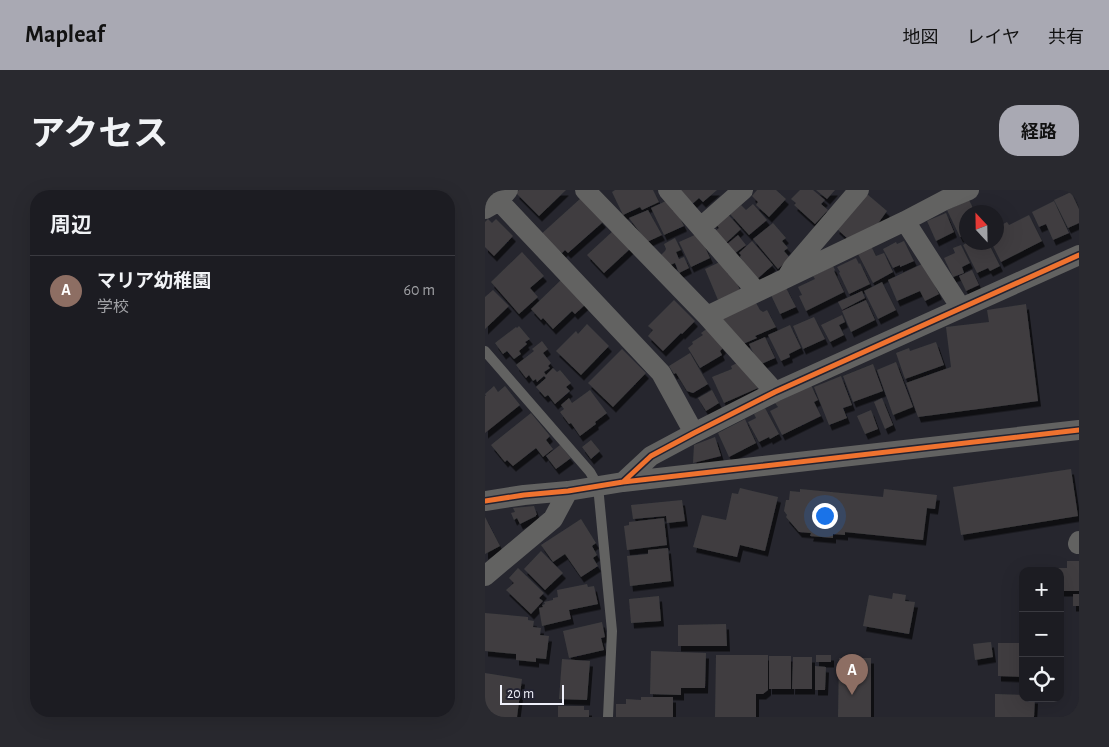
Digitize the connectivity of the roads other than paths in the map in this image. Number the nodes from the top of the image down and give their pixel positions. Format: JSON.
{"nodes":[{"id":1,"x":668,"y":190,"type":"edge"},
{"id":2,"x":743,"y":190,"type":"edge"},
{"id":3,"x":859,"y":190,"type":"edge"},
{"id":4,"x":969,"y":190,"type":"edge"},
{"id":5,"x":590,"y":191,"type":"edge"},
{"id":6,"x":940,"y":195,"type":"edge"},
{"id":7,"x":497,"y":200,"type":"edge"},
{"id":8,"x":905,"y":221,"type":"junction"},
{"id":9,"x":701,"y":227,"type":"junction"},
{"id":10,"x":1079,"y":255,"type":"edge"},
{"id":11,"x":786,"y":278,"type":"junction"},
{"id":12,"x":757,"y":292,"type":"junction"},
{"id":13,"x":961,"y":308,"type":"junction"},
{"id":14,"x":707,"y":316,"type":"junction"},
{"id":15,"x":485,"y":351,"type":"edge"},
{"id":16,"x":775,"y":392,"type":"junction"},
{"id":17,"x":1079,"y":430,"type":"edge"},
{"id":18,"x":694,"y":433,"type":"junction"},
{"id":19,"x":623,"y":482,"type":"junction"},
{"id":20,"x":598,"y":486,"type":"junction"},
{"id":21,"x":568,"y":491,"type":"junction"},
{"id":22,"x":485,"y":501,"type":"edge"},
{"id":23,"x":485,"y":576,"type":"edge"},
{"id":24,"x":608,"y":717,"type":"edge"}],
"edges":[{"from":1,"to":9,"type":"street"},
{"from":2,"to":9,"type":"street"},
{"from":3,"to":11,"type":"street"},
{"from":4,"to":6,"type":"street"},
{"from":5,"to":14,"type":"street"},
{"from":6,"to":8,"type":"street"},
{"from":7,"to":18,"type":"street"},
{"from":8,"to":11,"type":"street"},
{"from":8,"to":13,"type":"street"},
{"from":9,"to":12,"type":"street"},
{"from":10,"to":13,"type":"street"},
{"from":11,"to":12,"type":"street"},
{"from":12,"to":14,"type":"street"},
{"from":13,"to":16,"type":"street"},
{"from":14,"to":16,"type":"street"},
{"from":15,"to":20,"type":"lane"},
{"from":16,"to":18,"type":"street"},
{"from":17,"to":19,"type":"street"},
{"from":18,"to":19,"type":"street"},
{"from":19,"to":20,"type":"street"},
{"from":20,"to":21,"type":"street"},
{"from":20,"to":24,"type":"lane"},
{"from":21,"to":22,"type":"street"},
{"from":21,"to":23,"type":"street"}]}
